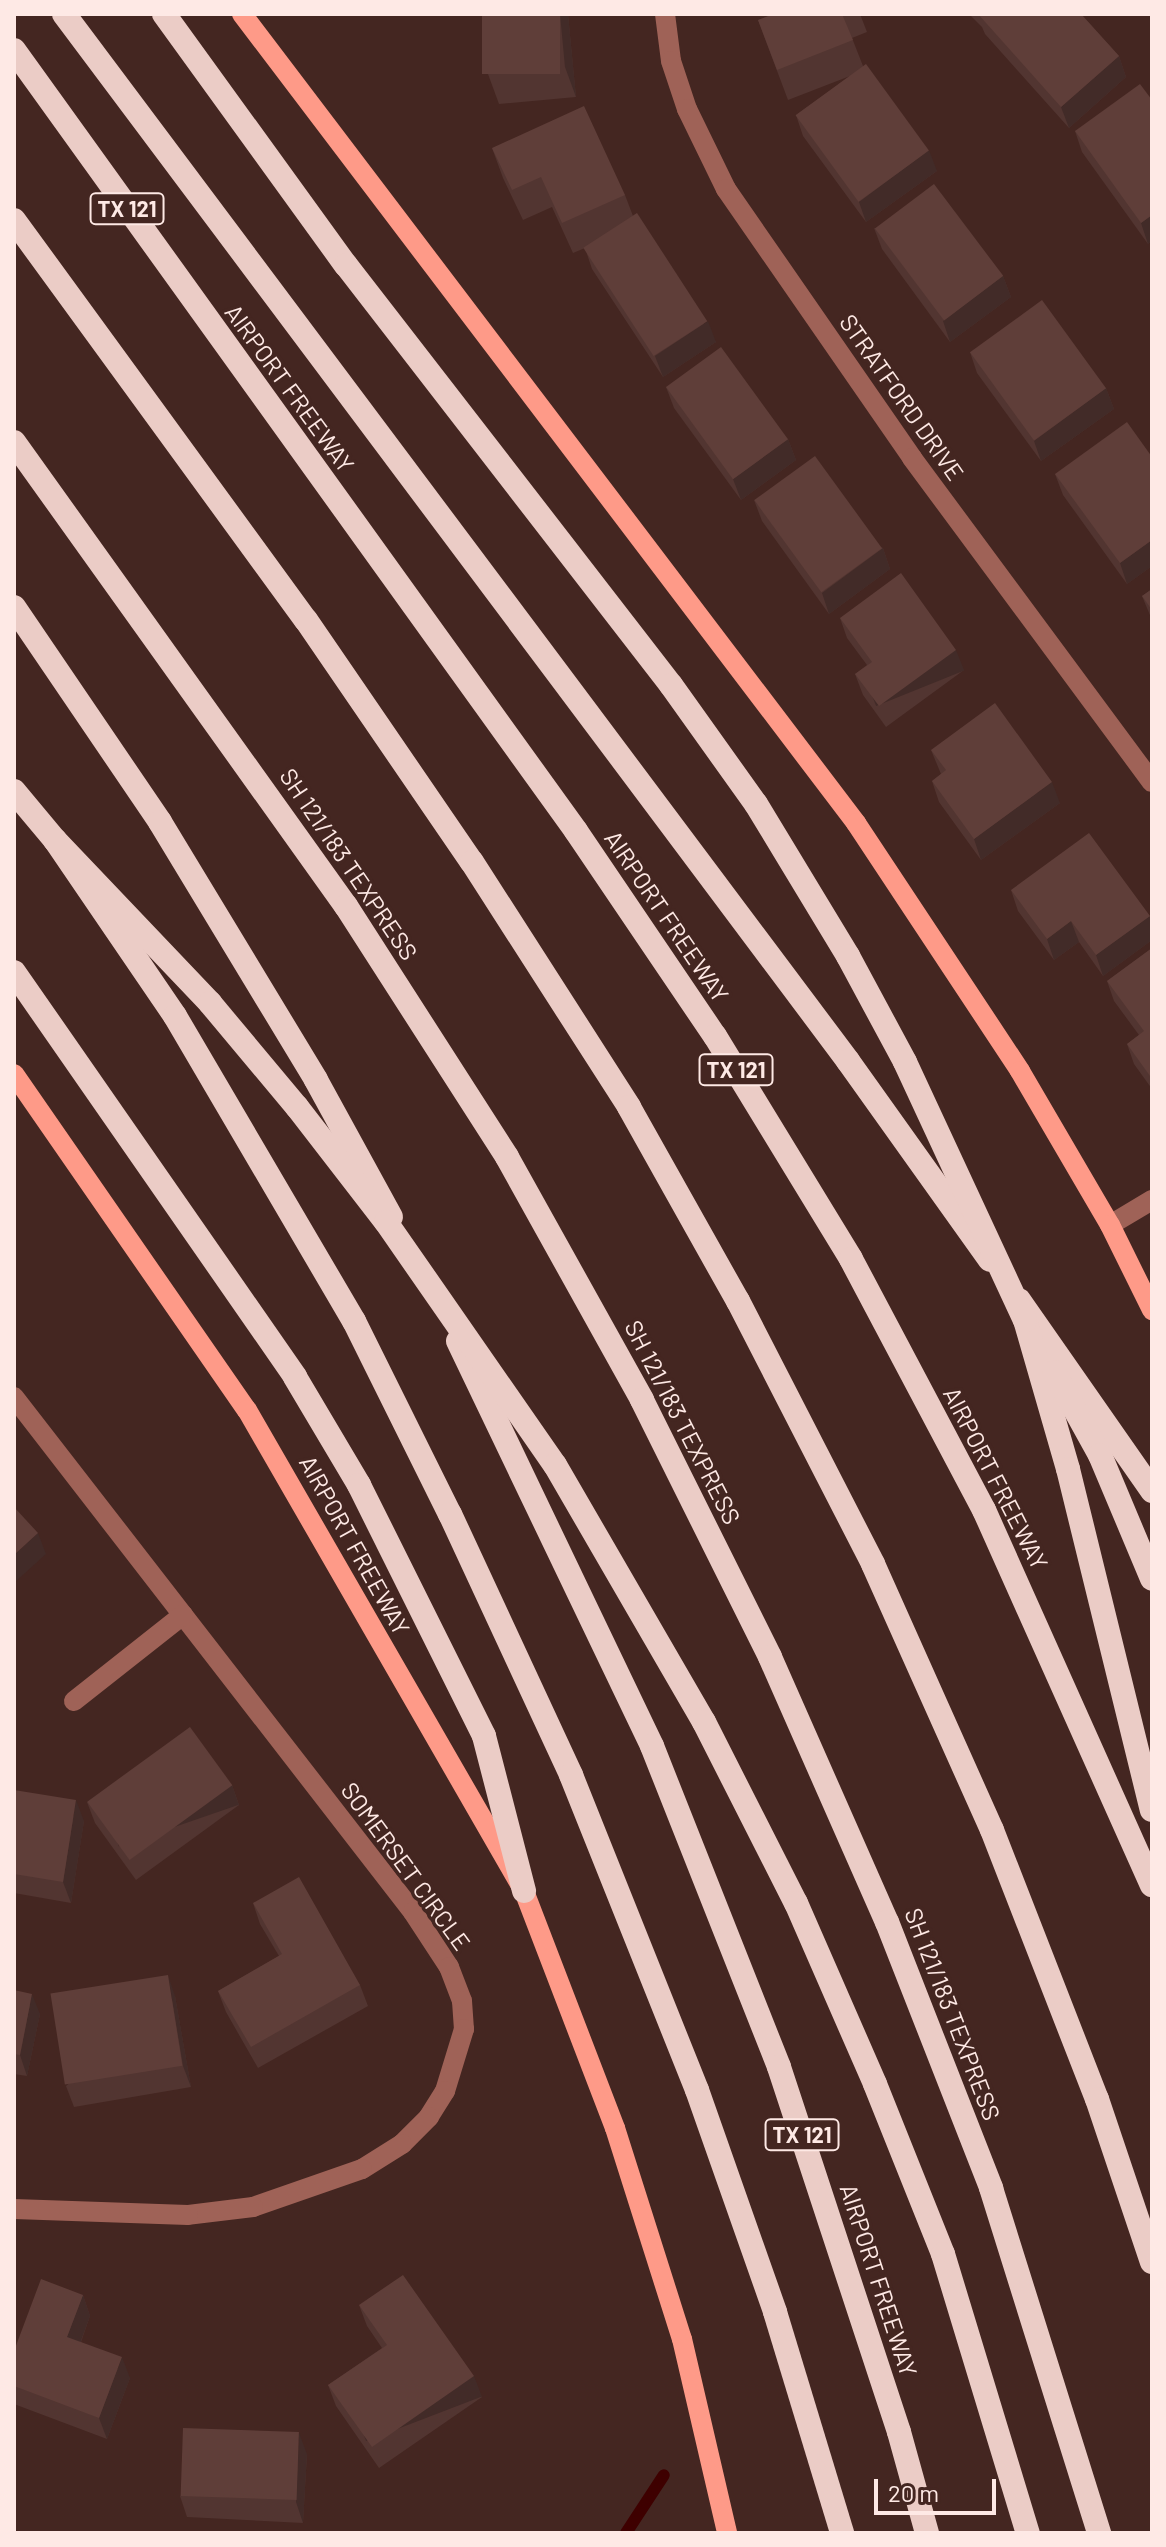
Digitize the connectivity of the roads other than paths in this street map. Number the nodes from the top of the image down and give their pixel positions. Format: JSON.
{"nodes":[{"id":1,"x":64,"y":14,"type":"edge"},
{"id":2,"x":164,"y":14,"type":"edge"},
{"id":3,"x":242,"y":14,"type":"edge"},
{"id":4,"x":665,"y":14,"type":"edge"},
{"id":5,"x":14,"y":50,"type":"edge"},
{"id":6,"x":14,"y":220,"type":"edge"},
{"id":7,"x":14,"y":442,"type":"edge"},
{"id":8,"x":14,"y":607,"type":"edge"},
{"id":9,"x":1152,"y":782,"type":"edge"},
{"id":10,"x":14,"y":791,"type":"edge"},
{"id":11,"x":55,"y":840,"type":"junction"},
{"id":12,"x":14,"y":972,"type":"edge"},
{"id":13,"x":14,"y":1074,"type":"edge"},
{"id":14,"x":1152,"y":1200,"type":"edge"},
{"id":15,"x":1110,"y":1225,"type":"junction"},
{"id":16,"x":1152,"y":1310,"type":"edge"},
{"id":17,"x":1025,"y":1320,"type":"junction"},
{"id":18,"x":14,"y":1397,"type":"edge"},
{"id":19,"x":1152,"y":1491,"type":"edge"},
{"id":20,"x":1152,"y":1579,"type":"edge"},
{"id":21,"x":183,"y":1615,"type":"junction"},
{"id":22,"x":74,"y":1701,"type":"dead end"},
{"id":23,"x":1152,"y":1810,"type":"edge"},
{"id":24,"x":1152,"y":1885,"type":"edge"},
{"id":25,"x":524,"y":1891,"type":"junction"},
{"id":26,"x":14,"y":2209,"type":"edge"},
{"id":27,"x":1152,"y":2262,"type":"edge"},
{"id":28,"x":727,"y":2533,"type":"edge"},
{"id":29,"x":842,"y":2533,"type":"edge"},
{"id":30,"x":927,"y":2533,"type":"edge"},
{"id":31,"x":1028,"y":2533,"type":"edge"},
{"id":32,"x":1099,"y":2533,"type":"edge"}],
"edges":[{"from":1,"to":19,"type":"highway"},
{"from":2,"to":17,"type":"highway","bridge":true},
{"from":3,"to":15,"type":"main road"},
{"from":4,"to":9,"type":"street","name":"STRATFORD DRIVE"},
{"from":5,"to":24,"type":"highway","name":"AIRPORT FREEWAY","number":"TX 121"},
{"from":6,"to":27,"type":"highway"},
{"from":7,"to":32,"type":"highway","name":"SH 121/183 TEXPRESS"},
{"from":8,"to":30,"type":"highway","name":"AIRPORT FREEWAY","number":"TX 121"},
{"from":10,"to":11,"type":"highway"},
{"from":11,"to":29,"type":"highway","bridge":true},
{"from":11,"to":31,"type":"highway","bridge":true},
{"from":12,"to":25,"type":"highway"},
{"from":13,"to":25,"type":"main road","name":"AIRPORT FREEWAY"},
{"from":14,"to":15,"type":"street"},
{"from":15,"to":16,"type":"main road"},
{"from":17,"to":20,"type":"highway"},
{"from":17,"to":23,"type":"highway"},
{"from":18,"to":21,"type":"street","name":"SOMERSET CIRCLE"},
{"from":21,"to":22,"type":"street"},
{"from":21,"to":26,"type":"street","name":"SOMERSET CIRCLE"},
{"from":25,"to":28,"type":"main road","name":"AIRPORT FREEWAY"}]}
